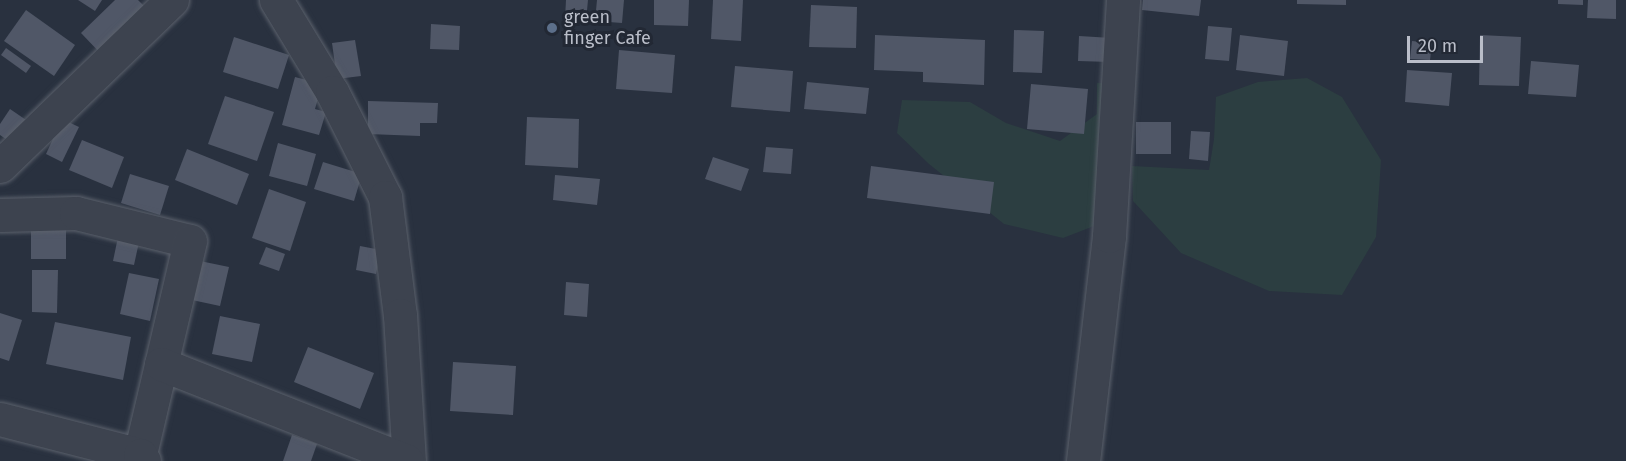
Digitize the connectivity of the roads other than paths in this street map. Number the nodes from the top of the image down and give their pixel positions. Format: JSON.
{"nodes":[{"id":1,"x":172,"y":0,"type":"edge"},
{"id":2,"x":276,"y":0,"type":"edge"},
{"id":3,"x":1123,"y":0,"type":"edge"},
{"id":4,"x":0,"y":166,"type":"edge"},
{"id":5,"x":0,"y":215,"type":"edge"},
{"id":6,"x":161,"y":364,"type":"junction"},
{"id":7,"x":0,"y":419,"type":"edge"},
{"id":8,"x":142,"y":458,"type":"edge"},
{"id":9,"x":408,"y":461,"type":"edge"},
{"id":10,"x":1083,"y":461,"type":"edge"}],
"edges":[{"from":1,"to":4,"type":"street"},
{"from":2,"to":9,"type":"street"},
{"from":3,"to":10,"type":"street"},
{"from":5,"to":6,"type":"street"},
{"from":6,"to":8,"type":"street"},
{"from":6,"to":9,"type":"street"},
{"from":7,"to":8,"type":"street"}]}
